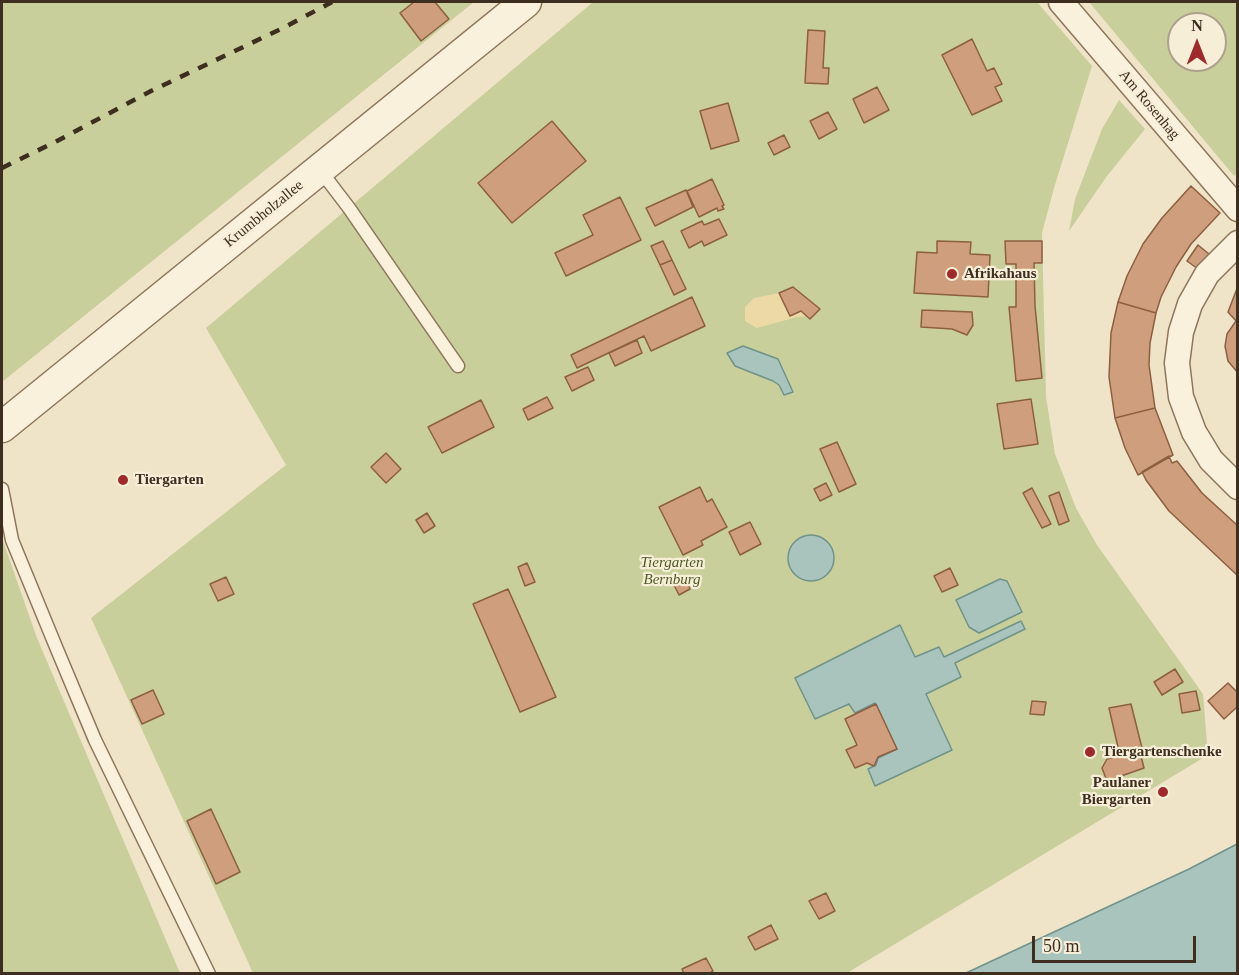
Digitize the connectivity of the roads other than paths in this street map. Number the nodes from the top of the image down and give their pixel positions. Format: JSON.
{"nodes":[{"id":1,"x":526,"y":2,"type":"edge"},
{"id":2,"x":1061,"y":2,"type":"edge"},
{"id":3,"x":320,"y":169,"type":"junction"},
{"id":4,"x":1238,"y":209,"type":"edge"},
{"id":5,"x":1238,"y":243,"type":"edge"},
{"id":6,"x":458,"y":366,"type":"dead end"},
{"id":7,"x":2,"y":427,"type":"edge"},
{"id":8,"x":1238,"y":487,"type":"edge"},
{"id":9,"x":2,"y":489,"type":"edge"},
{"id":10,"x":209,"y":974,"type":"edge"}],
"edges":[{"from":1,"to":3,"type":"street","name":"Krumbholzallee"},
{"from":2,"to":4,"type":"street","name":"Am Rosenhag"},
{"from":3,"to":6,"type":"lane"},
{"from":3,"to":7,"type":"street","name":"Krumbholzallee"},
{"from":5,"to":8,"type":"street"},
{"from":9,"to":10,"type":"lane"}]}
